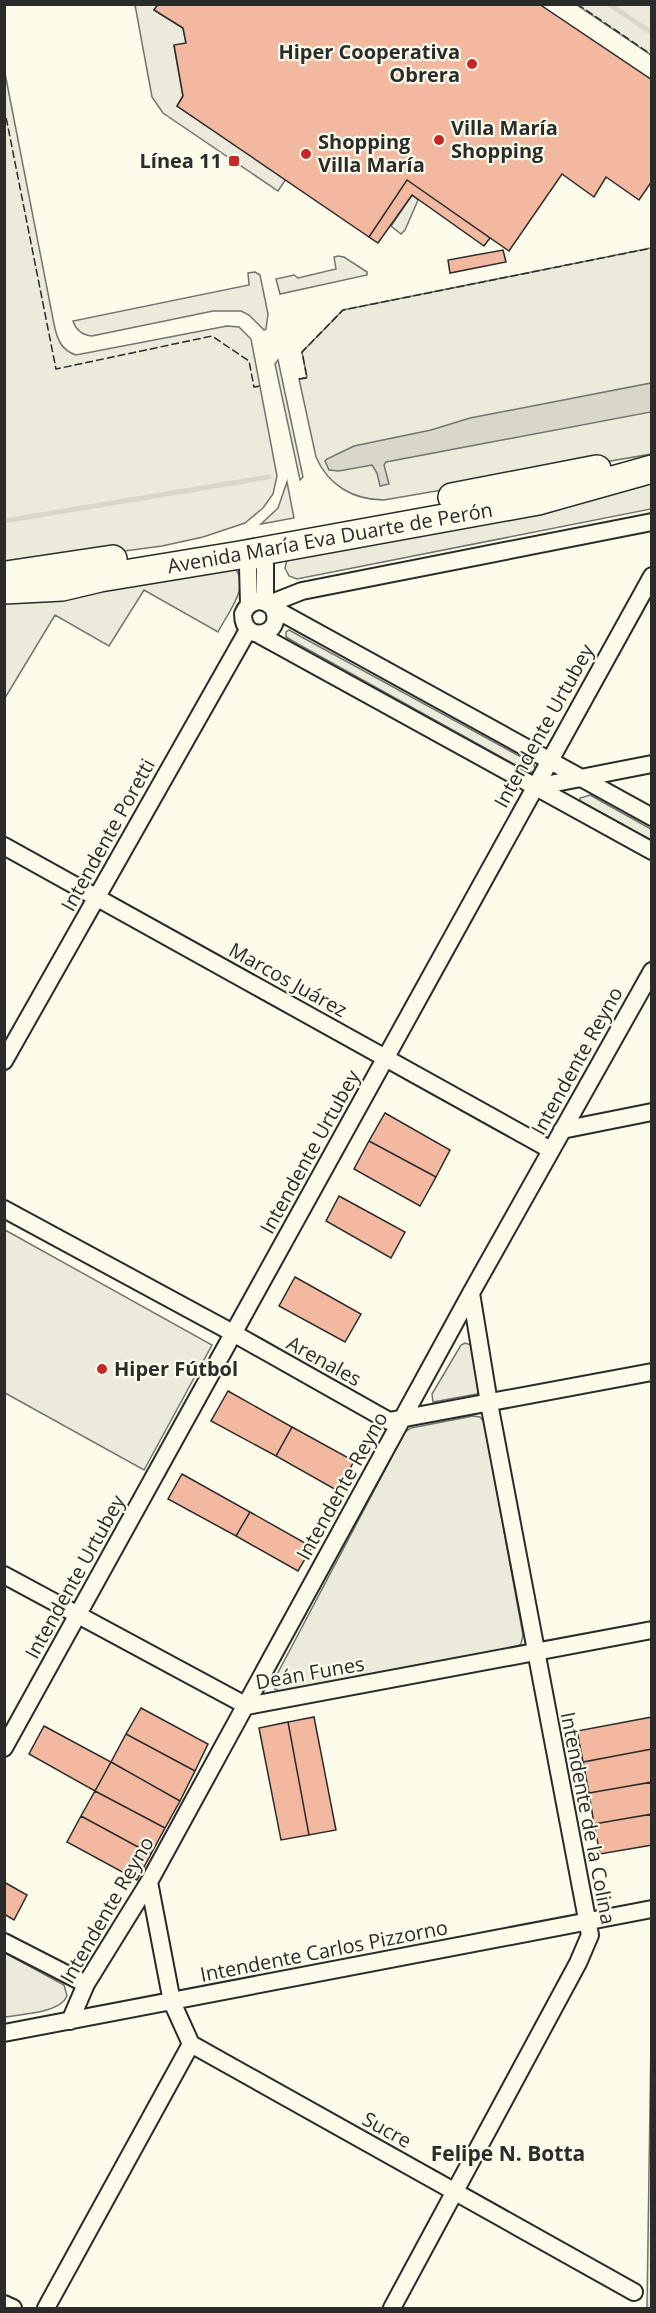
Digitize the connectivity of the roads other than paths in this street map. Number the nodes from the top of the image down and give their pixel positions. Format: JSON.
{"nodes":[{"id":1,"x":651,"y":461,"type":"edge"},
{"id":2,"x":651,"y":469,"type":"edge"},
{"id":3,"x":651,"y":522,"type":"edge"},
{"id":4,"x":259,"y":544,"type":"junction"},
{"id":5,"x":4,"y":575,"type":"edge"},
{"id":6,"x":651,"y":576,"type":"edge"},
{"id":7,"x":4,"y":590,"type":"edge"},
{"id":8,"x":264,"y":605,"type":"junction"},
{"id":9,"x":253,"y":632,"type":"junction"},
{"id":10,"x":549,"y":761,"type":"junction"},
{"id":11,"x":651,"y":764,"type":"edge"},
{"id":12,"x":580,"y":778,"type":"junction"},
{"id":13,"x":535,"y":787,"type":"junction"},
{"id":14,"x":651,"y":818,"type":"edge"},
{"id":15,"x":4,"y":846,"type":"edge"},
{"id":16,"x":651,"y":851,"type":"edge"},
{"id":17,"x":98,"y":897,"type":"junction"},
{"id":18,"x":651,"y":971,"type":"edge"},
{"id":19,"x":385,"y":1058,"type":"junction"},
{"id":20,"x":4,"y":1061,"type":"edge"},
{"id":21,"x":651,"y":1112,"type":"edge"},
{"id":22,"x":562,"y":1130,"type":"junction"},
{"id":23,"x":551,"y":1150,"type":"junction"},
{"id":24,"x":4,"y":1209,"type":"edge"},
{"id":25,"x":471,"y":1293,"type":"junction"},
{"id":26,"x":233,"y":1333,"type":"junction"},
{"id":27,"x":651,"y":1372,"type":"edge"},
{"id":28,"x":489,"y":1403,"type":"junction"},
{"id":29,"x":402,"y":1419,"type":"junction"},
{"id":30,"x":4,"y":1575,"type":"edge"},
{"id":31,"x":78,"y":1615,"type":"junction"},
{"id":32,"x":651,"y":1630,"type":"edge"},
{"id":33,"x":535,"y":1652,"type":"junction"},
{"id":34,"x":247,"y":1706,"type":"junction"},
{"id":35,"x":4,"y":1748,"type":"edge"},
{"id":36,"x":149,"y":1882,"type":"junction"},
{"id":37,"x":651,"y":1909,"type":"edge"},
{"id":38,"x":588,"y":1921,"type":"junction"},
{"id":39,"x":4,"y":1942,"type":"edge"},
{"id":40,"x":86,"y":1984,"type":"junction"},
{"id":41,"x":172,"y":2002,"type":"junction"},
{"id":42,"x":70,"y":2021,"type":"junction"},
{"id":43,"x":4,"y":2033,"type":"edge"},
{"id":44,"x":191,"y":2043,"type":"junction"},
{"id":45,"x":456,"y":2193,"type":"junction"},
{"id":46,"x":634,"y":2292,"type":"dead end"},
{"id":47,"x":4,"y":2304,"type":"edge"},
{"id":48,"x":13,"y":2308,"type":"edge"},
{"id":49,"x":46,"y":2308,"type":"edge"},
{"id":50,"x":392,"y":2308,"type":"edge"}],
"edges":[{"from":1,"to":4,"type":"highway","name":"Avenida María Eva Duarte de Perón"},
{"from":2,"to":4,"type":"highway","name":"Avenida María Eva Duarte de Perón"},
{"from":3,"to":8,"type":"street"},
{"from":4,"to":5,"type":"highway","name":"Avenida María Eva Duarte de Perón"},
{"from":4,"to":7,"type":"highway","name":"Avenida María Eva Duarte de Perón"},
{"from":4,"to":8,"type":"street"},
{"from":6,"to":10,"type":"street","name":"Intendente Urtubey"},
{"from":8,"to":9,"type":"street"},
{"from":8,"to":9,"type":"street"},
{"from":8,"to":10,"type":"street"},
{"from":9,"to":13,"type":"street"},
{"from":9,"to":17,"type":"street","name":"Intendente Poretti"},
{"from":10,"to":12,"type":"street"},
{"from":10,"to":13,"type":"street","name":"Intendente Urtubey"},
{"from":11,"to":12,"type":"street"},
{"from":12,"to":13,"type":"street"},
{"from":12,"to":14,"type":"street"},
{"from":13,"to":16,"type":"street"},
{"from":13,"to":19,"type":"street","name":"Intendente Urtubey"},
{"from":15,"to":17,"type":"street","name":"Marcos Juárez"},
{"from":17,"to":19,"type":"street","name":"Marcos Juárez"},
{"from":17,"to":20,"type":"street","name":"Intendente Poretti"},
{"from":18,"to":22,"type":"street","name":"Intendente Reyno"},
{"from":19,"to":23,"type":"street","name":"Marcos Juárez"},
{"from":19,"to":26,"type":"street","name":"Intendente Urtubey"},
{"from":21,"to":22,"type":"street"},
{"from":22,"to":23,"type":"street","name":"Intendente Reyno"},
{"from":23,"to":25,"type":"street","name":"Intendente Reyno"},
{"from":24,"to":26,"type":"street","name":"Arenales"},
{"from":25,"to":28,"type":"street","name":"Intendente de la Colina"},
{"from":25,"to":29,"type":"street","name":"Intendente Reyno"},
{"from":26,"to":29,"type":"street","name":"Arenales"},
{"from":26,"to":31,"type":"street","name":"Intendente Urtubey"},
{"from":27,"to":28,"type":"street","name":"Arenales"},
{"from":28,"to":29,"type":"street","name":"Arenales"},
{"from":28,"to":33,"type":"street","name":"Intendente de la Colina"},
{"from":29,"to":34,"type":"street","name":"Intendente Reyno"},
{"from":30,"to":31,"type":"street","name":"Deán Funes"},
{"from":31,"to":34,"type":"street","name":"Deán Funes"},
{"from":31,"to":35,"type":"street","name":"Intendente Urtubey"},
{"from":32,"to":33,"type":"street","name":"Deán Funes"},
{"from":33,"to":34,"type":"street","name":"Deán Funes"},
{"from":33,"to":38,"type":"street","name":"Intendente de la Colina"},
{"from":34,"to":36,"type":"street","name":"Intendente Reyno"},
{"from":36,"to":40,"type":"street","name":"Intendente Reyno"},
{"from":36,"to":41,"type":"street"},
{"from":37,"to":38,"type":"street","name":"Intendente Carlos Pizzorno"},
{"from":38,"to":41,"type":"street","name":"Intendente Carlos Pizzorno"},
{"from":38,"to":45,"type":"street","name":"Intendente de la Colina"},
{"from":39,"to":40,"type":"street"},
{"from":40,"to":42,"type":"street","name":"Intendente Reyno"},
{"from":41,"to":42,"type":"street","name":"Intendente Carlos Pizzorno"},
{"from":41,"to":44,"type":"street"},
{"from":42,"to":43,"type":"street","name":"Intendente Carlos Pizzorno"},
{"from":44,"to":45,"type":"street","name":"Sucre"},
{"from":44,"to":49,"type":"street"},
{"from":45,"to":46,"type":"street","name":"Sucre"},
{"from":45,"to":50,"type":"street","name":"Intendente de la Colina"},
{"from":47,"to":48,"type":"street"}]}
